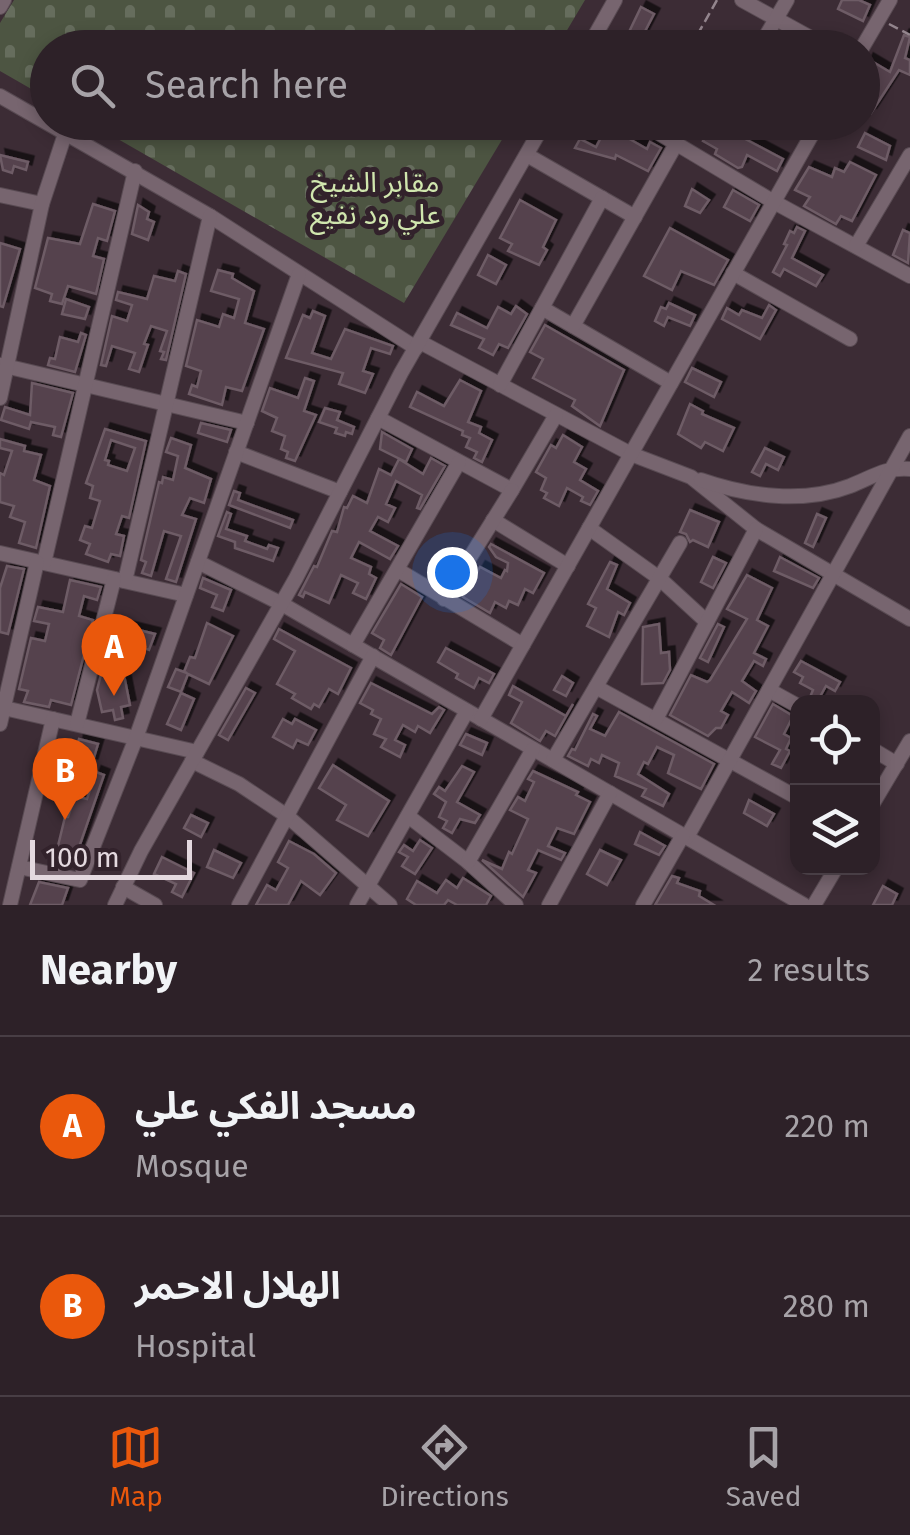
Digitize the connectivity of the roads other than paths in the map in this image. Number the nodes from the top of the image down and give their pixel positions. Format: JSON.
{"nodes":[{"id":1,"x":4,"y":0,"type":"edge"},
{"id":2,"x":615,"y":0,"type":"edge"},
{"id":3,"x":742,"y":0,"type":"edge"},
{"id":4,"x":787,"y":0,"type":"edge"},
{"id":5,"x":890,"y":0,"type":"edge"},
{"id":6,"x":0,"y":7,"type":"edge"},
{"id":7,"x":776,"y":19,"type":"junction"},
{"id":8,"x":598,"y":30,"type":"edge"},
{"id":9,"x":770,"y":30,"type":"edge"},
{"id":10,"x":796,"y":30,"type":"edge"},
{"id":11,"x":872,"y":30,"type":"edge"},
{"id":12,"x":0,"y":96,"type":"edge"},
{"id":13,"x":30,"y":113,"type":"edge"},
{"id":14,"x":64,"y":140,"type":"edge"},
{"id":15,"x":77,"y":140,"type":"edge"},
{"id":16,"x":534,"y":140,"type":"edge"},
{"id":17,"x":669,"y":140,"type":"edge"},
{"id":18,"x":810,"y":140,"type":"edge"},
{"id":19,"x":676,"y":144,"type":"junction"},
{"id":20,"x":526,"y":154,"type":"junction"},
{"id":21,"x":910,"y":155,"type":"edge"},
{"id":22,"x":135,"y":171,"type":"junction"},
{"id":23,"x":0,"y":195,"type":"edge"},
{"id":24,"x":602,"y":198,"type":"junction"},
{"id":25,"x":774,"y":202,"type":"junction"},
{"id":26,"x":42,"y":204,"type":"junction"},
{"id":27,"x":210,"y":216,"type":"junction"},
{"id":28,"x":635,"y":217,"type":"junction"},
{"id":29,"x":856,"y":246,"type":"junction"},
{"id":30,"x":733,"y":273,"type":"junction"},
{"id":31,"x":299,"y":274,"type":"junction"},
{"id":32,"x":910,"y":276,"type":"edge"},
{"id":33,"x":542,"y":308,"type":"junction"},
{"id":34,"x":574,"y":326,"type":"junction"},
{"id":35,"x":850,"y":339,"type":"dead end"},
{"id":36,"x":418,"y":345,"type":"junction"},
{"id":37,"x":4,"y":366,"type":"edge"},
{"id":38,"x":671,"y":383,"type":"junction"},
{"id":39,"x":86,"y":385,"type":"junction"},
{"id":40,"x":500,"y":385,"type":"junction"},
{"id":41,"x":0,"y":398,"type":"edge"},
{"id":42,"x":164,"y":404,"type":"junction"},
{"id":43,"x":556,"y":414,"type":"junction"},
{"id":44,"x":378,"y":418,"type":"junction"},
{"id":45,"x":247,"y":423,"type":"junction"},
{"id":46,"x":910,"y":436,"type":"edge"},
{"id":47,"x":236,"y":452,"type":"junction"},
{"id":48,"x":631,"y":454,"type":"junction"},
{"id":49,"x":458,"y":462,"type":"junction"},
{"id":50,"x":892,"y":468,"type":"junction"},
{"id":51,"x":910,"y":470,"type":"edge"},
{"id":52,"x":691,"y":477,"type":"junction"},
{"id":53,"x":512,"y":490,"type":"junction"},
{"id":54,"x":340,"y":492,"type":"junction"},
{"id":55,"x":493,"y":520,"type":"junction"},
{"id":56,"x":589,"y":528,"type":"junction"},
{"id":57,"x":756,"y":529,"type":"junction"},
{"id":58,"x":680,"y":543,"type":"dead end"},
{"id":59,"x":0,"y":554,"type":"edge"},
{"id":60,"x":198,"y":562,"type":"junction"},
{"id":61,"x":41,"y":563,"type":"junction"},
{"id":62,"x":568,"y":566,"type":"junction"},
{"id":63,"x":398,"y":570,"type":"junction"},
{"id":64,"x":832,"y":577,"type":"junction"},
{"id":65,"x":659,"y":578,"type":"junction"},
{"id":66,"x":119,"y":580,"type":"junction"},
{"id":67,"x":186,"y":595,"type":"junction"},
{"id":68,"x":444,"y":600,"type":"junction"},
{"id":69,"x":282,"y":604,"type":"junction"},
{"id":70,"x":910,"y":619,"type":"edge"},
{"id":71,"x":707,"y":622,"type":"junction"},
{"id":72,"x":353,"y":645,"type":"junction"},
{"id":73,"x":522,"y":645,"type":"junction"},
{"id":74,"x":373,"y":656,"type":"junction"},
{"id":75,"x":596,"y":686,"type":"junction"},
{"id":76,"x":769,"y":690,"type":"junction"},
{"id":77,"x":790,"y":702,"type":"edge"},
{"id":78,"x":2,"y":707,"type":"edge"},
{"id":79,"x":474,"y":715,"type":"junction"},
{"id":80,"x":53,"y":719,"type":"junction"},
{"id":81,"x":656,"y":720,"type":"junction"},
{"id":82,"x":0,"y":724,"type":"edge"},
{"id":83,"x":77,"y":724,"type":"junction"},
{"id":84,"x":136,"y":738,"type":"junction"},
{"id":85,"x":910,"y":742,"type":"edge"},
{"id":86,"x":533,"y":748,"type":"junction"},
{"id":87,"x":880,"y":754,"type":"edge"},
{"id":88,"x":195,"y":756,"type":"junction"},
{"id":89,"x":553,"y":760,"type":"junction"},
{"id":90,"x":730,"y":760,"type":"junction"},
{"id":91,"x":897,"y":764,"type":"junction"},
{"id":92,"x":880,"y":792,"type":"edge"},
{"id":93,"x":610,"y":793,"type":"junction"},
{"id":94,"x":790,"y":794,"type":"edge"},
{"id":95,"x":287,"y":816,"type":"junction"},
{"id":96,"x":408,"y":816,"type":"junction"},
{"id":97,"x":685,"y":836,"type":"junction"},
{"id":98,"x":468,"y":862,"type":"junction"},
{"id":99,"x":19,"y":867,"type":"junction"},
{"id":100,"x":832,"y":875,"type":"edge"},
{"id":101,"x":368,"y":886,"type":"junction"},
{"id":102,"x":124,"y":887,"type":"junction"},
{"id":103,"x":10,"y":905,"type":"edge"},
{"id":104,"x":115,"y":905,"type":"edge"},
{"id":105,"x":155,"y":905,"type":"edge"},
{"id":106,"x":239,"y":905,"type":"edge"},
{"id":107,"x":358,"y":905,"type":"edge"},
{"id":108,"x":390,"y":905,"type":"edge"},
{"id":109,"x":516,"y":905,"type":"edge"},
{"id":110,"x":549,"y":905,"type":"edge"},
{"id":111,"x":643,"y":905,"type":"edge"},
{"id":112,"x":804,"y":905,"type":"edge"},
{"id":113,"x":814,"y":905,"type":"edge"}],
"edges":[{"from":1,"to":6,"type":"street"},
{"from":2,"to":8,"type":"street"},
{"from":3,"to":7,"type":"street"},
{"from":4,"to":7,"type":"street"},
{"from":5,"to":11,"type":"street"},
{"from":7,"to":9,"type":"street"},
{"from":7,"to":10,"type":"street"},
{"from":12,"to":13,"type":"street"},
{"from":14,"to":26,"type":"street"},
{"from":15,"to":22,"type":"street"},
{"from":16,"to":20,"type":"street"},
{"from":17,"to":19,"type":"street"},
{"from":18,"to":25,"type":"street"},
{"from":19,"to":25,"type":"street"},
{"from":19,"to":28,"type":"street"},
{"from":20,"to":24,"type":"street"},
{"from":20,"to":36,"type":"street"},
{"from":21,"to":29,"type":"street"},
{"from":22,"to":27,"type":"street"},
{"from":22,"to":39,"type":"street"},
{"from":23,"to":26,"type":"street"},
{"from":24,"to":28,"type":"street"},
{"from":24,"to":33,"type":"street"},
{"from":25,"to":29,"type":"street"},
{"from":25,"to":30,"type":"street"},
{"from":26,"to":37,"type":"street"},
{"from":27,"to":31,"type":"street"},
{"from":27,"to":42,"type":"street"},
{"from":28,"to":34,"type":"street"},
{"from":29,"to":32,"type":"street"},
{"from":30,"to":35,"type":"street"},
{"from":30,"to":38,"type":"street"},
{"from":31,"to":36,"type":"street"},
{"from":31,"to":45,"type":"street"},
{"from":33,"to":34,"type":"street"},
{"from":33,"to":40,"type":"street"},
{"from":34,"to":38,"type":"street"},
{"from":36,"to":40,"type":"street"},
{"from":36,"to":44,"type":"street"},
{"from":37,"to":39,"type":"street"},
{"from":37,"to":41,"type":"street"},
{"from":38,"to":48,"type":"street"},
{"from":39,"to":42,"type":"street"},
{"from":39,"to":61,"type":"street"},
{"from":40,"to":43,"type":"street"},
{"from":42,"to":45,"type":"street"},
{"from":42,"to":66,"type":"street"},
{"from":43,"to":48,"type":"street"},
{"from":43,"to":53,"type":"street"},
{"from":44,"to":49,"type":"street"},
{"from":44,"to":54,"type":"street"},
{"from":45,"to":47,"type":"street"},
{"from":46,"to":50,"type":"street"},
{"from":47,"to":54,"type":"street"},
{"from":47,"to":60,"type":"street"},
{"from":48,"to":52,"type":"street"},
{"from":48,"to":56,"type":"street"},
{"from":49,"to":53,"type":"street"},
{"from":49,"to":63,"type":"street"},
{"from":50,"to":51,"type":"street"},
{"from":50,"to":52,"type":"street"},
{"from":50,"to":64,"type":"street"},
{"from":52,"to":57,"type":"street"},
{"from":53,"to":55,"type":"street"},
{"from":54,"to":69,"type":"street"},
{"from":55,"to":62,"type":"street"},
{"from":55,"to":68,"type":"street"},
{"from":56,"to":62,"type":"street"},
{"from":56,"to":65,"type":"street"},
{"from":57,"to":64,"type":"street"},
{"from":57,"to":71,"type":"street"},
{"from":58,"to":65,"type":"street"},
{"from":59,"to":61,"type":"street"},
{"from":60,"to":67,"type":"street"},
{"from":60,"to":69,"type":"street"},
{"from":61,"to":66,"type":"street"},
{"from":61,"to":78,"type":"street"},
{"from":62,"to":73,"type":"street"},
{"from":63,"to":68,"type":"street"},
{"from":63,"to":72,"type":"street"},
{"from":64,"to":70,"type":"street"},
{"from":64,"to":76,"type":"street"},
{"from":65,"to":71,"type":"street"},
{"from":65,"to":75,"type":"street"},
{"from":66,"to":67,"type":"street"},
{"from":66,"to":83,"type":"street"},
{"from":67,"to":84,"type":"street"},
{"from":68,"to":73,"type":"street"},
{"from":69,"to":72,"type":"street"},
{"from":69,"to":88,"type":"street"},
{"from":71,"to":81,"type":"street"},
{"from":72,"to":74,"type":"street"},
{"from":73,"to":79,"type":"street"},
{"from":74,"to":79,"type":"street"},
{"from":74,"to":95,"type":"street"},
{"from":75,"to":81,"type":"street"},
{"from":75,"to":89,"type":"street"},
{"from":76,"to":77,"type":"street"},
{"from":76,"to":90,"type":"street"},
{"from":78,"to":80,"type":"street"},
{"from":78,"to":82,"type":"street"},
{"from":79,"to":86,"type":"street"},
{"from":79,"to":96,"type":"street"},
{"from":80,"to":83,"type":"street"},
{"from":80,"to":99,"type":"street"},
{"from":81,"to":90,"type":"street"},
{"from":83,"to":84,"type":"street"},
{"from":84,"to":88,"type":"street"},
{"from":84,"to":99,"type":"street"},
{"from":85,"to":91,"type":"street"},
{"from":86,"to":89,"type":"street"},
{"from":86,"to":98,"type":"street"},
{"from":87,"to":91,"type":"street"},
{"from":88,"to":95,"type":"street"},
{"from":88,"to":102,"type":"street"},
{"from":89,"to":93,"type":"street"},
{"from":90,"to":94,"type":"street"},
{"from":90,"to":97,"type":"street"},
{"from":91,"to":92,"type":"street"},
{"from":93,"to":97,"type":"street"},
{"from":93,"to":110,"type":"street"},
{"from":95,"to":101,"type":"street"},
{"from":95,"to":106,"type":"street"},
{"from":96,"to":98,"type":"street"},
{"from":96,"to":101,"type":"street"},
{"from":97,"to":111,"type":"street"},
{"from":97,"to":112,"type":"street"},
{"from":98,"to":109,"type":"street"},
{"from":99,"to":103,"type":"street"},
{"from":100,"to":113,"type":"street"},
{"from":101,"to":107,"type":"street"},
{"from":101,"to":108,"type":"street"},
{"from":102,"to":104,"type":"street"},
{"from":102,"to":105,"type":"street"}]}
